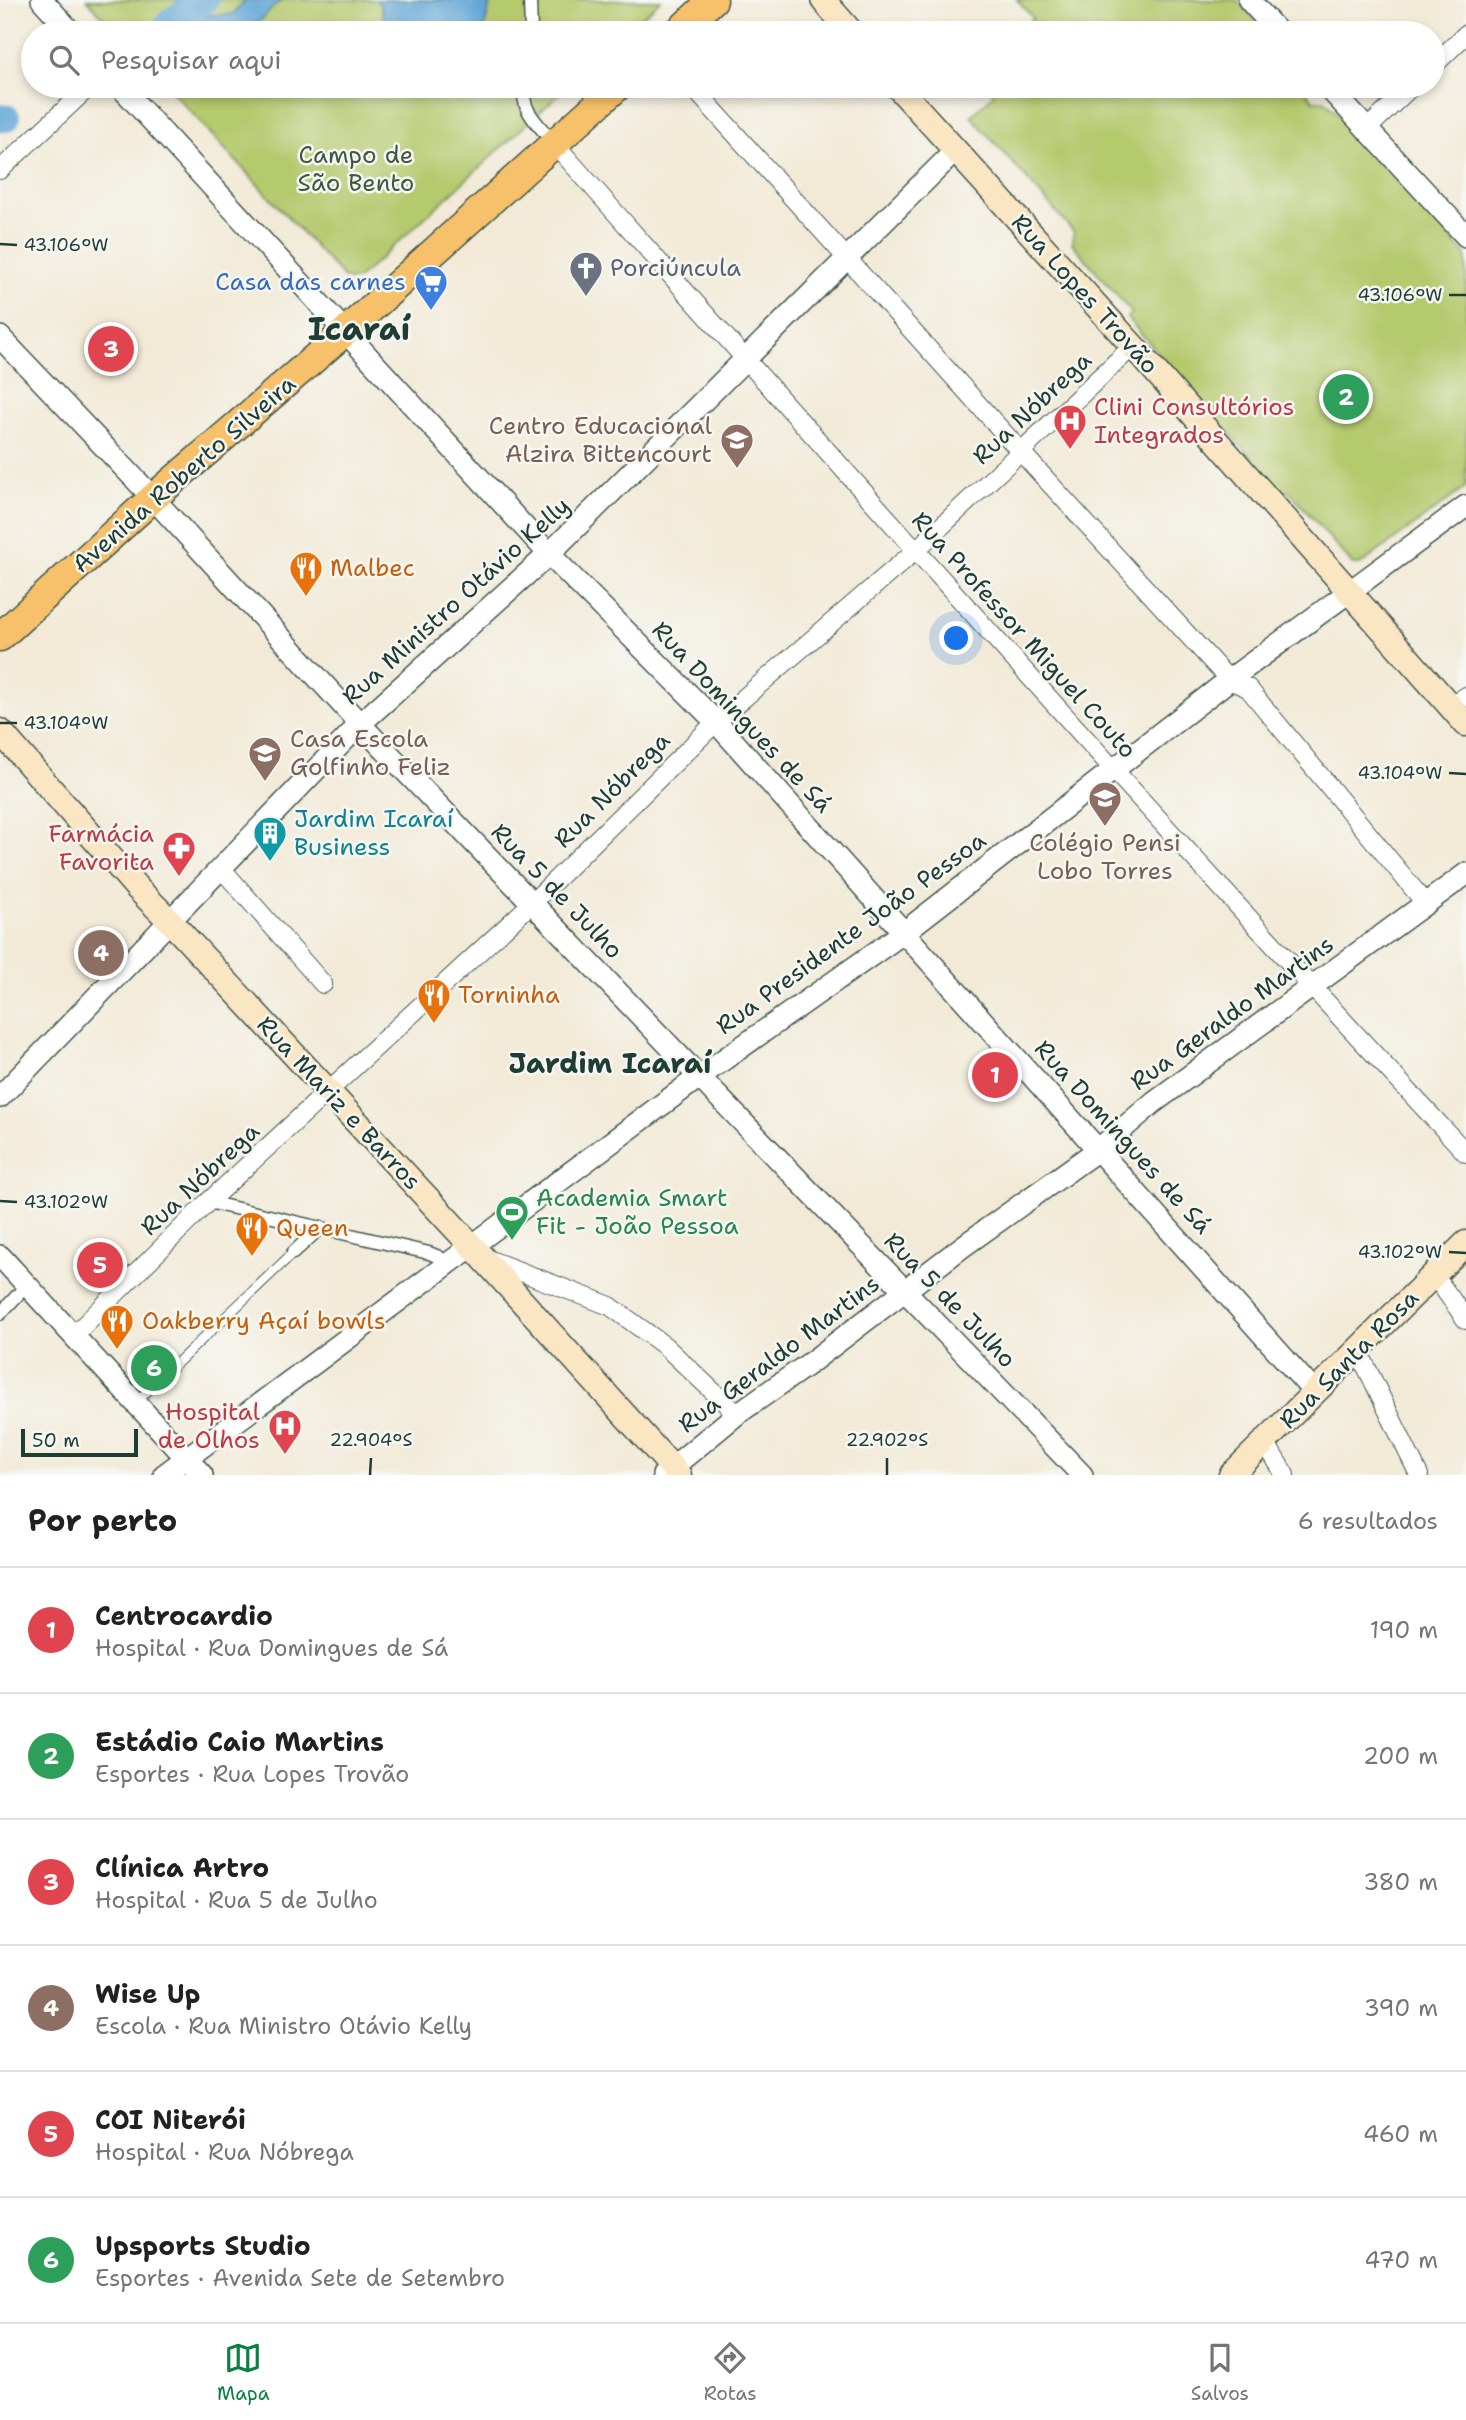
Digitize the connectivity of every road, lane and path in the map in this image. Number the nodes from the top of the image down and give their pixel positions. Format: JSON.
{"nodes":[{"id":1,"x":42,"y":0,"type":"edge"},
{"id":2,"x":530,"y":0,"type":"edge"},
{"id":3,"x":713,"y":0,"type":"edge"},
{"id":4,"x":822,"y":0,"type":"edge"},
{"id":5,"x":1249,"y":0,"type":"edge"},
{"id":6,"x":61,"y":21,"type":"edge"},
{"id":7,"x":531,"y":21,"type":"edge"},
{"id":8,"x":690,"y":21,"type":"edge"},
{"id":9,"x":841,"y":21,"type":"edge"},
{"id":10,"x":1268,"y":21,"type":"edge"},
{"id":11,"x":1466,"y":34,"type":"edge"},
{"id":12,"x":1445,"y":54,"type":"edge"},
{"id":13,"x":77,"y":98,"type":"edge"},
{"id":14,"x":131,"y":98,"type":"edge"},
{"id":15,"x":522,"y":98,"type":"edge"},
{"id":16,"x":604,"y":98,"type":"edge"},
{"id":17,"x":703,"y":98,"type":"edge"},
{"id":18,"x":908,"y":98,"type":"edge"},
{"id":19,"x":1338,"y":98,"type":"edge"},
{"id":20,"x":1400,"y":98,"type":"edge"},
{"id":21,"x":1367,"y":130,"type":"junction"},
{"id":22,"x":554,"y":142,"type":"junction"},
{"id":23,"x":955,"y":151,"type":"junction"},
{"id":24,"x":0,"y":170,"type":"edge"},
{"id":25,"x":1466,"y":236,"type":"edge"},
{"id":26,"x":846,"y":257,"type":"junction"},
{"id":27,"x":346,"y":331,"type":"junction"},
{"id":28,"x":0,"y":337,"type":"edge"},
{"id":29,"x":1133,"y":346,"type":"junction"},
{"id":30,"x":745,"y":359,"type":"junction"},
{"id":31,"x":1021,"y":452,"type":"junction"},
{"id":32,"x":153,"y":498,"type":"junction"},
{"id":33,"x":1466,"y":506,"type":"edge"},
{"id":34,"x":915,"y":551,"type":"junction"},
{"id":35,"x":550,"y":554,"type":"junction"},
{"id":36,"x":1351,"y":591,"type":"junction"},
{"id":37,"x":0,"y":638,"type":"edge"},
{"id":38,"x":1229,"y":680,"type":"junction"},
{"id":39,"x":1461,"y":709,"type":"edge"},
{"id":40,"x":716,"y":722,"type":"junction"},
{"id":41,"x":360,"y":724,"type":"junction"},
{"id":42,"x":0,"y":731,"type":"edge"},
{"id":43,"x":1112,"y":769,"type":"junction"},
{"id":44,"x":221,"y":868,"type":"junction"},
{"id":45,"x":1466,"y":874,"type":"edge"},
{"id":46,"x":532,"y":903,"type":"junction"},
{"id":47,"x":1426,"y":904,"type":"junction"},
{"id":48,"x":170,"y":921,"type":"junction"},
{"id":49,"x":904,"y":933,"type":"junction"},
{"id":50,"x":323,"y":984,"type":"dead end"},
{"id":51,"x":1312,"y":988,"type":"junction"},
{"id":52,"x":699,"y":1077,"type":"junction"},
{"id":53,"x":329,"y":1092,"type":"junction"},
{"id":54,"x":0,"y":1097,"type":"edge"},
{"id":55,"x":1099,"y":1149,"type":"junction"},
{"id":56,"x":1466,"y":1153,"type":"edge"},
{"id":57,"x":208,"y":1202,"type":"junction"},
{"id":58,"x":321,"y":1227,"type":"junction"},
{"id":59,"x":1466,"y":1243,"type":"edge"},
{"id":60,"x":477,"y":1252,"type":"junction"},
{"id":61,"x":293,"y":1253,"type":"joint"},
{"id":62,"x":0,"y":1256,"type":"edge"},
{"id":63,"x":446,"y":1265,"type":"junction"},
{"id":64,"x":1434,"y":1275,"type":"junction"},
{"id":65,"x":26,"y":1286,"type":"junction"},
{"id":66,"x":905,"y":1291,"type":"junction"},
{"id":67,"x":0,"y":1314,"type":"edge"},
{"id":68,"x":1466,"y":1320,"type":"edge"},
{"id":69,"x":73,"y":1336,"type":"junction"},
{"id":70,"x":1358,"y":1350,"type":"junction"},
{"id":71,"x":1315,"y":1393,"type":"junction"},
{"id":72,"x":136,"y":1402,"type":"junction"},
{"id":73,"x":737,"y":1415,"type":"junction"},
{"id":74,"x":1265,"y":1441,"type":"junction"},
{"id":75,"x":187,"y":1458,"type":"junction"},
{"id":76,"x":671,"y":1473,"type":"edge"},
{"id":77,"x":164,"y":1475,"type":"edge"},
{"id":78,"x":202,"y":1475,"type":"edge"},
{"id":79,"x":1082,"y":1475,"type":"edge"},
{"id":80,"x":1231,"y":1475,"type":"edge"},
{"id":81,"x":1284,"y":1475,"type":"edge"},
{"id":82,"x":1419,"y":1475,"type":"edge"}],
"edges":[{"from":1,"to":6,"type":"street"},
{"from":2,"to":7,"type":"street"},
{"from":3,"to":8,"type":"main road"},
{"from":4,"to":9,"type":"main road"},
{"from":5,"to":10,"type":"street"},
{"from":11,"to":12,"type":"street"},
{"from":13,"to":24,"type":"street"},
{"from":14,"to":27,"type":"street","name":"Rua Domingues de Sá"},
{"from":15,"to":22,"type":"street"},
{"from":16,"to":22,"type":"main road","name":"Avenida Roberto Silveira"},
{"from":17,"to":26,"type":"street"},
{"from":18,"to":23,"type":"main road","name":"Rua Lopes Trovão"},
{"from":19,"to":21,"type":"street"},
{"from":20,"to":21,"type":"street"},
{"from":21,"to":25,"type":"street"},
{"from":22,"to":27,"type":"main road","name":"Avenida Roberto Silveira"},
{"from":22,"to":30,"type":"street","name":"Rua Professor Miguel Couto"},
{"from":23,"to":26,"type":"street","name":"Rua Ministro Otávio Kelly"},
{"from":23,"to":29,"type":"main road","name":"Rua Lopes Trovão"},
{"from":26,"to":30,"type":"street","name":"Rua Ministro Otávio Kelly"},
{"from":26,"to":31,"type":"street"},
{"from":27,"to":32,"type":"main road","name":"Avenida Roberto Silveira"},
{"from":27,"to":35,"type":"street","name":"Rua Domingues de Sá"},
{"from":28,"to":32,"type":"street","name":"Rua 5 de Julho"},
{"from":29,"to":31,"type":"street","name":"Rua Nóbrega"},
{"from":29,"to":36,"type":"main road","name":"Rua Lopes Trovão"},
{"from":30,"to":34,"type":"street","name":"Rua Professor Miguel Couto"},
{"from":30,"to":35,"type":"street","name":"Rua Ministro Otávio Kelly"},
{"from":31,"to":34,"type":"street","name":"Rua Nóbrega"},
{"from":31,"to":38,"type":"street"},
{"from":32,"to":37,"type":"main road","name":"Avenida Roberto Silveira"},
{"from":32,"to":41,"type":"street","name":"Rua 5 de Julho"},
{"from":33,"to":36,"type":"street","name":"Rua Presidente João Pessoa"},
{"from":34,"to":40,"type":"street","name":"Rua Nóbrega"},
{"from":34,"to":43,"type":"street","name":"Rua Professor Miguel Couto"},
{"from":35,"to":40,"type":"street","name":"Rua Domingues de Sá"},
{"from":35,"to":41,"type":"street","name":"Rua Ministro Otávio Kelly"},
{"from":36,"to":38,"type":"street","name":"Rua Presidente João Pessoa"},
{"from":36,"to":39,"type":"main road","name":"Rua Lopes Trovão"},
{"from":38,"to":43,"type":"street","name":"Rua Presidente João Pessoa"},
{"from":38,"to":47,"type":"street"},
{"from":40,"to":46,"type":"street","name":"Rua Nóbrega"},
{"from":40,"to":49,"type":"street","name":"Rua Domingues de Sá"},
{"from":41,"to":44,"type":"street","name":"Rua Ministro Otávio Kelly"},
{"from":41,"to":46,"type":"street","name":"Rua 5 de Julho"},
{"from":42,"to":48,"type":"main road","name":"Rua Mariz e Barros"},
{"from":43,"to":49,"type":"street","name":"Rua Presidente João Pessoa"},
{"from":43,"to":51,"type":"street","name":"Rua Professor Miguel Couto"},
{"from":44,"to":48,"type":"street","name":"Rua Ministro Otávio Kelly"},
{"from":44,"to":50,"type":"street"},
{"from":45,"to":47,"type":"street","name":"Rua Geraldo Martins"},
{"from":46,"to":52,"type":"street","name":"Rua 5 de Julho"},
{"from":46,"to":53,"type":"street","name":"Rua Nóbrega"},
{"from":47,"to":51,"type":"street","name":"Rua Geraldo Martins"},
{"from":48,"to":53,"type":"main road","name":"Rua Mariz e Barros"},
{"from":48,"to":54,"type":"street","name":"Rua Ministro Otávio Kelly"},
{"from":49,"to":52,"type":"street","name":"Rua Presidente João Pessoa"},
{"from":49,"to":55,"type":"street","name":"Rua Domingues de Sá"},
{"from":51,"to":55,"type":"street","name":"Rua Geraldo Martins"},
{"from":51,"to":56,"type":"street","name":"Rua Professor Miguel Couto"},
{"from":52,"to":60,"type":"street","name":"Rua Presidente João Pessoa"},
{"from":52,"to":66,"type":"street","name":"Rua 5 de Julho"},
{"from":53,"to":57,"type":"street","name":"Rua Nóbrega"},
{"from":53,"to":60,"type":"main road","name":"Rua Mariz e Barros"},
{"from":55,"to":66,"type":"street","name":"Rua Geraldo Martins"},
{"from":55,"to":71,"type":"street","name":"Rua Domingues de Sá"},
{"from":57,"to":58,"type":"street"},
{"from":57,"to":69,"type":"street","name":"Rua Nóbrega"},
{"from":58,"to":61,"type":"street"},
{"from":58,"to":63,"type":"street"},
{"from":59,"to":64,"type":"main road","name":"Rua Santa Rosa"},
{"from":60,"to":63,"type":"street","name":"Rua Presidente João Pessoa"},
{"from":60,"to":73,"type":"street"},
{"from":60,"to":76,"type":"main road","name":"Rua Mariz e Barros"},
{"from":61,"to":72,"type":"lane"},
{"from":62,"to":65,"type":"street"},
{"from":63,"to":75,"type":"street","name":"Rua Presidente João Pessoa"},
{"from":64,"to":68,"type":"street"},
{"from":64,"to":70,"type":"main road","name":"Rua Santa Rosa"},
{"from":65,"to":67,"type":"street"},
{"from":65,"to":69,"type":"street"},
{"from":66,"to":73,"type":"street","name":"Rua Geraldo Martins"},
{"from":66,"to":79,"type":"street","name":"Rua 5 de Julho"},
{"from":69,"to":72,"type":"street"},
{"from":70,"to":71,"type":"main road","name":"Rua Santa Rosa"},
{"from":70,"to":82,"type":"street"},
{"from":71,"to":74,"type":"main road","name":"Rua Santa Rosa"},
{"from":72,"to":75,"type":"street"},
{"from":73,"to":76,"type":"street","name":"Rua Geraldo Martins"},
{"from":74,"to":80,"type":"main road","name":"Rua Santa Rosa"},
{"from":74,"to":81,"type":"street"},
{"from":75,"to":77,"type":"street","name":"Rua Presidente João Pessoa"},
{"from":75,"to":78,"type":"street"}]}
